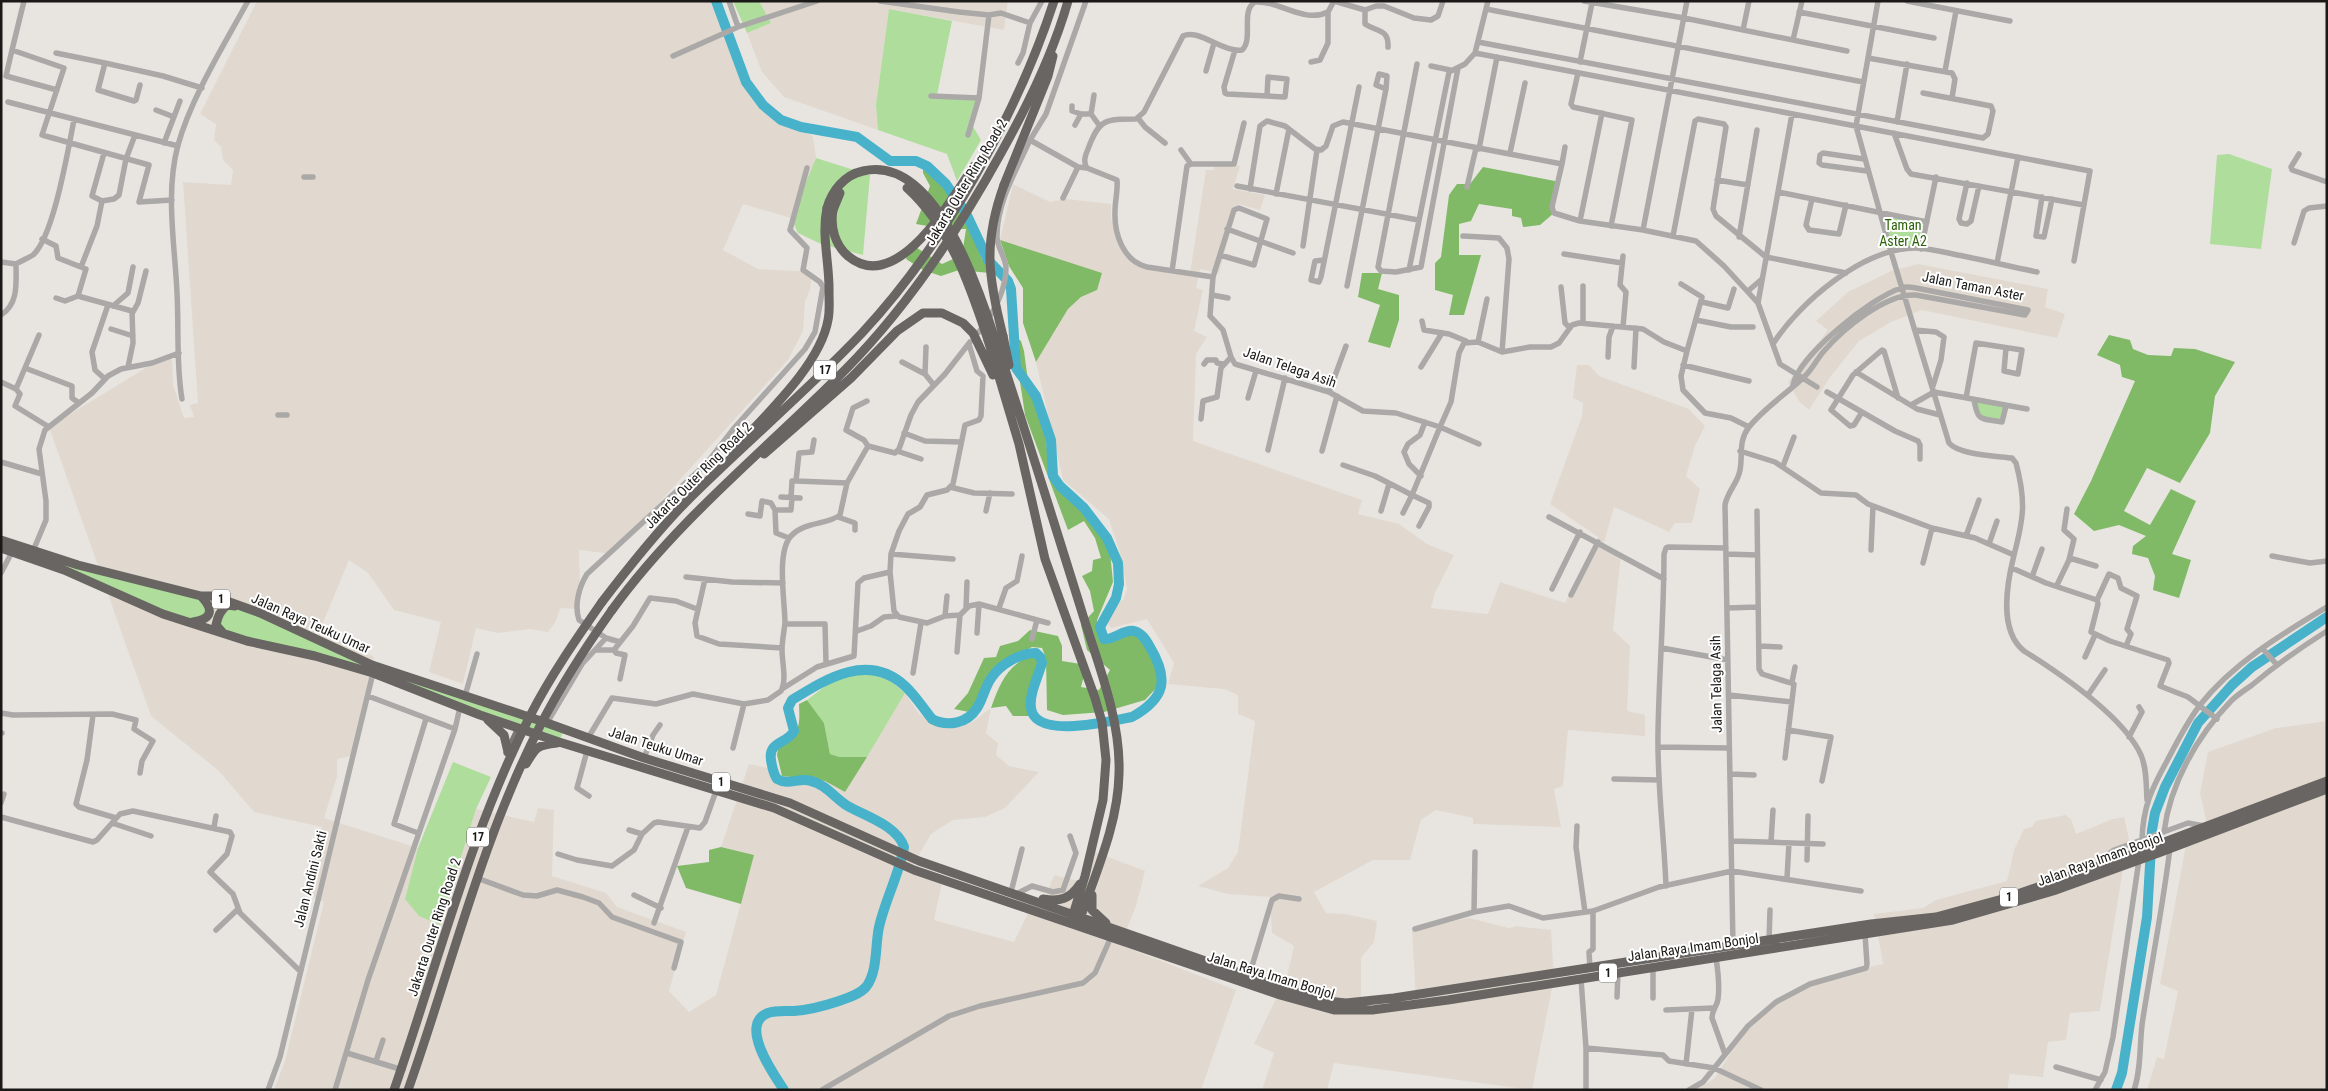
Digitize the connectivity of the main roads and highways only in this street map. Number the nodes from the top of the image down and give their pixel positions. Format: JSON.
{"nodes":[{"id":1,"x":1054,"y":1,"type":"edge"},
{"id":2,"x":1068,"y":1,"type":"edge"},
{"id":3,"x":1058,"y":37,"type":"junction"},
{"id":4,"x":980,"y":163,"type":"junction"},
{"id":5,"x":830,"y":209,"type":"junction"},
{"id":6,"x":995,"y":339,"type":"junction"},
{"id":7,"x":1010,"y":414,"type":"junction"},
{"id":8,"x":685,"y":504,"type":"junction"},
{"id":9,"x":705,"y":504,"type":"junction"},
{"id":10,"x":1,"y":540,"type":"edge"},
{"id":11,"x":1,"y":548,"type":"edge"},
{"id":12,"x":201,"y":596,"type":"junction"},
{"id":13,"x":237,"y":606,"type":"junction"},
{"id":14,"x":192,"y":622,"type":"junction"},
{"id":15,"x":224,"y":633,"type":"junction"},
{"id":16,"x":480,"y":715,"type":"junction"},
{"id":17,"x":522,"y":715,"type":"joint"},
{"id":18,"x":532,"y":718,"type":"junction"},
{"id":19,"x":519,"y":728,"type":"junction"},
{"id":20,"x":540,"y":735,"type":"junction"},
{"id":21,"x":560,"y":742,"type":"junction"},
{"id":22,"x":508,"y":752,"type":"junction"},
{"id":23,"x":526,"y":764,"type":"junction"},
{"id":24,"x":683,"y":775,"type":"junction"},
{"id":25,"x":2327,"y":781,"type":"edge"},
{"id":26,"x":2327,"y":789,"type":"edge"},
{"id":27,"x":2164,"y":848,"type":"junction"},
{"id":28,"x":2141,"y":856,"type":"junction"},
{"id":29,"x":919,"y":861,"type":"joint"},
{"id":30,"x":914,"y":870,"type":"joint"},
{"id":31,"x":1085,"y":876,"type":"junction"},
{"id":32,"x":1094,"y":880,"type":"junction"},
{"id":33,"x":1017,"y":894,"type":"junction"},
{"id":34,"x":1076,"y":920,"type":"junction"},
{"id":35,"x":1869,"y":930,"type":"junction"},
{"id":36,"x":1125,"y":933,"type":"junction"},
{"id":37,"x":1580,"y":974,"type":"junction"},
{"id":38,"x":394,"y":1090,"type":"edge"},
{"id":39,"x":406,"y":1090,"type":"edge"}],
"edges":[{"from":1,"to":4,"type":"highway","name":"Jakarta Outer Ring Road 2","number":"17"},
{"from":2,"to":3,"type":"highway","name":"Jakarta Outer Ring Road 2","number":"17"},
{"from":3,"to":6,"type":"highway","bridge":true},
{"from":3,"to":9,"type":"highway","name":"Jakarta Outer Ring Road 2","number":"17"},
{"from":4,"to":5,"type":"highway"},
{"from":4,"to":8,"type":"highway","name":"Jakarta Outer Ring Road 2","number":"17"},
{"from":5,"to":6,"type":"highway","bridge":true},
{"from":5,"to":8,"type":"highway"},
{"from":6,"to":7,"type":"highway"},
{"from":6,"to":32,"type":"highway"},
{"from":7,"to":9,"type":"highway"},
{"from":7,"to":31,"type":"highway"},
{"from":8,"to":38,"type":"highway","name":"Jakarta Outer Ring Road 2","number":"17","bridge":true},
{"from":9,"to":39,"type":"highway","name":"Jakarta Outer Ring Road 2","number":"17","bridge":true},
{"from":10,"to":12,"type":"highway","name":"Jalan Raya Teuku Umar","number":"1"},
{"from":11,"to":14,"type":"highway","name":"Jalan Raya Teuku Umar","number":"1"},
{"from":12,"to":13,"type":"highway","name":"Jalan Raya Teuku Umar","number":"1"},
{"from":12,"to":14,"type":"highway"},
{"from":13,"to":15,"type":"highway"},
{"from":13,"to":17,"type":"highway","name":"Jalan Raya Teuku Umar","number":"1"},
{"from":14,"to":15,"type":"highway","name":"Jalan Raya Teuku Umar","number":"1"},
{"from":15,"to":16,"type":"highway","name":"Jalan Raya Teuku Umar","number":"1"},
{"from":16,"to":19,"type":"highway","name":"Jalan Raya Teuku Umar","number":"1"},
{"from":16,"to":22,"type":"highway"},
{"from":17,"to":18,"type":"highway","name":"Jalan Teuku Umar","number":"1"},
{"from":18,"to":20,"type":"highway"},
{"from":18,"to":24,"type":"highway","name":"Jalan Teuku Umar","number":"1"},
{"from":19,"to":20,"type":"highway","name":"Jalan Teuku Umar","number":"1"},
{"from":19,"to":22,"type":"main road"},
{"from":20,"to":21,"type":"highway","name":"Jalan Teuku Umar","number":"1"},
{"from":20,"to":23,"type":"main road"},
{"from":21,"to":23,"type":"highway"},
{"from":21,"to":24,"type":"highway","name":"Jalan Teuku Umar","number":"1"},
{"from":22,"to":38,"type":"main road"},
{"from":23,"to":39,"type":"main road"},
{"from":24,"to":29,"type":"highway","name":"Jalan Teuku Umar","number":"1"},
{"from":24,"to":30,"type":"highway","name":"Jalan Teuku Umar","number":"1"},
{"from":25,"to":27,"type":"highway","name":"Jalan Raya Imam Bonjol","number":"1"},
{"from":26,"to":27,"type":"highway","name":"Jalan Raya Imam Bonjol","number":"1"},
{"from":27,"to":28,"type":"highway","name":"Jalan Raya Imam Bonjol","number":"1"},
{"from":28,"to":35,"type":"highway","name":"Jalan Raya Imam Bonjol","number":"1"},
{"from":28,"to":35,"type":"highway","name":"Jalan Raya Imam Bonjol","number":"1"},
{"from":29,"to":33,"type":"highway","name":"Jalan Raya Imam Bonjol","number":"1"},
{"from":30,"to":34,"type":"highway","name":"Jalan Raya Imam Bonjol","number":"1"},
{"from":31,"to":33,"type":"highway"},
{"from":31,"to":34,"type":"highway"},
{"from":32,"to":34,"type":"highway"},
{"from":32,"to":36,"type":"highway"},
{"from":33,"to":34,"type":"highway","name":"Jalan Raya Imam Bonjol","number":"1"},
{"from":34,"to":36,"type":"highway","name":"Jalan Raya Imam Bonjol","number":"1"},
{"from":34,"to":37,"type":"highway","name":"Jalan Raya Imam Bonjol","number":"1"},
{"from":35,"to":37,"type":"highway","name":"Jalan Raya Imam Bonjol","number":"1"},
{"from":35,"to":37,"type":"highway","name":"Jalan Raya Imam Bonjol","number":"1"},
{"from":36,"to":37,"type":"highway","name":"Jalan Raya Imam Bonjol","number":"1"}]}
